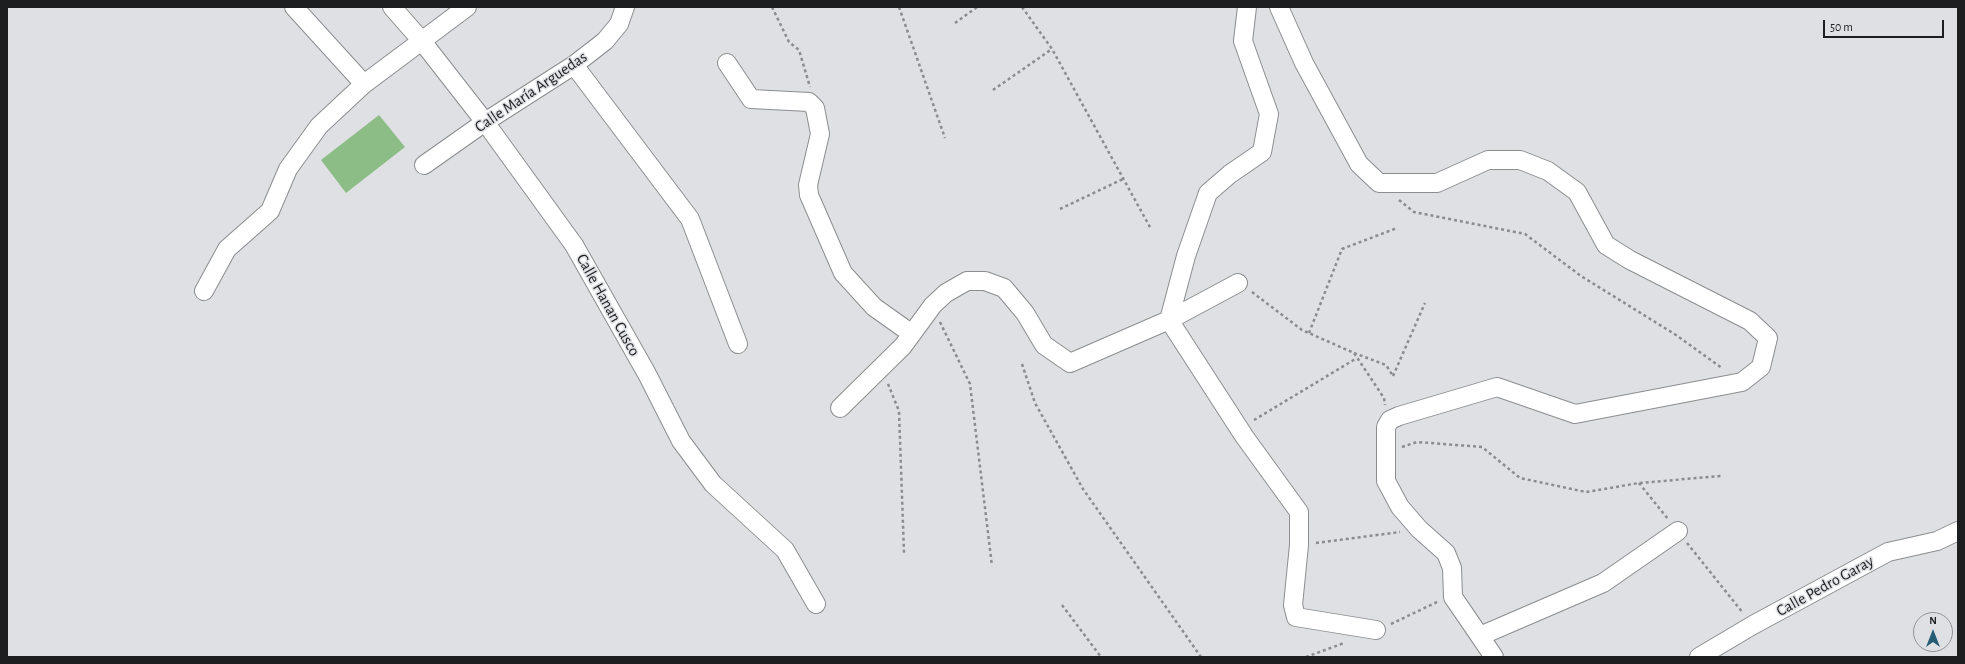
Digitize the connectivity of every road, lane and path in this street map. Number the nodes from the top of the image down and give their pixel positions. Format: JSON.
{"nodes":[{"id":1,"x":294,"y":7,"type":"edge"},
{"id":2,"x":392,"y":7,"type":"edge"},
{"id":3,"x":468,"y":7,"type":"edge"},
{"id":4,"x":625,"y":7,"type":"edge"},
{"id":5,"x":772,"y":7,"type":"edge"},
{"id":6,"x":899,"y":7,"type":"edge"},
{"id":7,"x":977,"y":7,"type":"edge"},
{"id":8,"x":1022,"y":7,"type":"edge"},
{"id":9,"x":1247,"y":7,"type":"edge"},
{"id":10,"x":1280,"y":7,"type":"edge"},
{"id":11,"x":955,"y":23,"type":"dead end"},
{"id":12,"x":421,"y":40,"type":"junction"},
{"id":13,"x":1052,"y":49,"type":"junction"},
{"id":14,"x":727,"y":63,"type":"dead end"},
{"id":15,"x":574,"y":65,"type":"junction"},
{"id":16,"x":364,"y":84,"type":"junction"},
{"id":17,"x":811,"y":90,"type":"dead end"},
{"id":18,"x":993,"y":90,"type":"dead end"},
{"id":19,"x":485,"y":122,"type":"junction"},
{"id":20,"x":945,"y":138,"type":"dead end"},
{"id":21,"x":424,"y":165,"type":"dead end"},
{"id":22,"x":1123,"y":178,"type":"junction"},
{"id":23,"x":1379,"y":183,"type":"junction"},
{"id":24,"x":1060,"y":209,"type":"dead end"},
{"id":25,"x":1397,"y":228,"type":"dead end"},
{"id":26,"x":1151,"y":229,"type":"dead end"},
{"id":27,"x":1238,"y":283,"type":"joint"},
{"id":28,"x":204,"y":291,"type":"dead end"},
{"id":29,"x":1425,"y":304,"type":"dead end"},
{"id":30,"x":932,"y":305,"type":"junction"},
{"id":31,"x":1170,"y":320,"type":"junction"},
{"id":32,"x":1309,"y":333,"type":"junction"},
{"id":33,"x":912,"y":334,"type":"junction"},
{"id":34,"x":738,"y":344,"type":"dead end"},
{"id":35,"x":1354,"y":353,"type":"junction"},
{"id":36,"x":1357,"y":358,"type":"junction"},
{"id":37,"x":1022,"y":364,"type":"dead end"},
{"id":38,"x":882,"y":367,"type":"junction"},
{"id":39,"x":1742,"y":382,"type":"junction"},
{"id":40,"x":1384,"y":398,"type":"dead end"},
{"id":41,"x":840,"y":408,"type":"dead end"},
{"id":42,"x":1240,"y":429,"type":"junction"},
{"id":43,"x":1386,"y":451,"type":"junction"},
{"id":44,"x":1721,"y":476,"type":"dead end"},
{"id":45,"x":1639,"y":483,"type":"junction"},
{"id":46,"x":1419,"y":529,"type":"junction"},
{"id":47,"x":1678,"y":531,"type":"junction"},
{"id":48,"x":1958,"y":531,"type":"edge"},
{"id":49,"x":1299,"y":545,"type":"junction"},
{"id":50,"x":904,"y":553,"type":"dead end"},
{"id":51,"x":992,"y":566,"type":"dead end"},
{"id":52,"x":816,"y":604,"type":"dead end"},
{"id":53,"x":1062,"y":605,"type":"dead end"},
{"id":54,"x":1753,"y":625,"type":"junction"},
{"id":55,"x":1376,"y":630,"type":"dead end"},
{"id":56,"x":1480,"y":636,"type":"junction"},
{"id":57,"x":1100,"y":657,"type":"edge"},
{"id":58,"x":1201,"y":657,"type":"edge"},
{"id":59,"x":1494,"y":657,"type":"edge"},
{"id":60,"x":1700,"y":657,"type":"edge"}],
"edges":[{"from":1,"to":16,"type":"street"},
{"from":2,"to":12,"type":"street","name":"Calle Hanan Cusco"},
{"from":3,"to":12,"type":"street"},
{"from":4,"to":15,"type":"street","name":"Calle María Arguedas"},
{"from":5,"to":17,"type":"path"},
{"from":6,"to":20,"type":"path"},
{"from":7,"to":11,"type":"path"},
{"from":8,"to":13,"type":"path"},
{"from":9,"to":31,"type":"street"},
{"from":10,"to":23,"type":"street"},
{"from":12,"to":16,"type":"street"},
{"from":12,"to":19,"type":"street","name":"Calle Hanan Cusco"},
{"from":13,"to":18,"type":"path"},
{"from":13,"to":22,"type":"path"},
{"from":14,"to":33,"type":"street"},
{"from":15,"to":19,"type":"street","name":"Calle María Arguedas"},
{"from":15,"to":34,"type":"street"},
{"from":16,"to":28,"type":"street"},
{"from":19,"to":21,"type":"street","name":"Calle María Arguedas"},
{"from":19,"to":52,"type":"street","name":"Calle Hanan Cusco"},
{"from":22,"to":24,"type":"path"},
{"from":22,"to":26,"type":"path"},
{"from":23,"to":39,"type":"path"},
{"from":23,"to":39,"type":"street"},
{"from":25,"to":32,"type":"path"},
{"from":27,"to":31,"type":"street"},
{"from":27,"to":32,"type":"path"},
{"from":29,"to":35,"type":"path"},
{"from":30,"to":31,"type":"street"},
{"from":30,"to":33,"type":"street"},
{"from":30,"to":51,"type":"path"},
{"from":31,"to":42,"type":"street"},
{"from":32,"to":35,"type":"path"},
{"from":33,"to":38,"type":"street"},
{"from":35,"to":36,"type":"path"},
{"from":36,"to":40,"type":"path"},
{"from":36,"to":42,"type":"path"},
{"from":37,"to":58,"type":"path"},
{"from":38,"to":41,"type":"street"},
{"from":38,"to":50,"type":"path"},
{"from":39,"to":43,"type":"street"},
{"from":42,"to":49,"type":"street"},
{"from":43,"to":45,"type":"path"},
{"from":43,"to":46,"type":"street"},
{"from":44,"to":45,"type":"path"},
{"from":45,"to":47,"type":"path"},
{"from":46,"to":49,"type":"path"},
{"from":46,"to":56,"type":"street"},
{"from":47,"to":54,"type":"path"},
{"from":47,"to":56,"type":"street"},
{"from":48,"to":54,"type":"street","name":"Calle Pedro Garay"},
{"from":49,"to":55,"type":"street"},
{"from":53,"to":57,"type":"path"},
{"from":54,"to":60,"type":"street","name":"Calle Pedro Garay"},
{"from":56,"to":59,"type":"street"}]}
